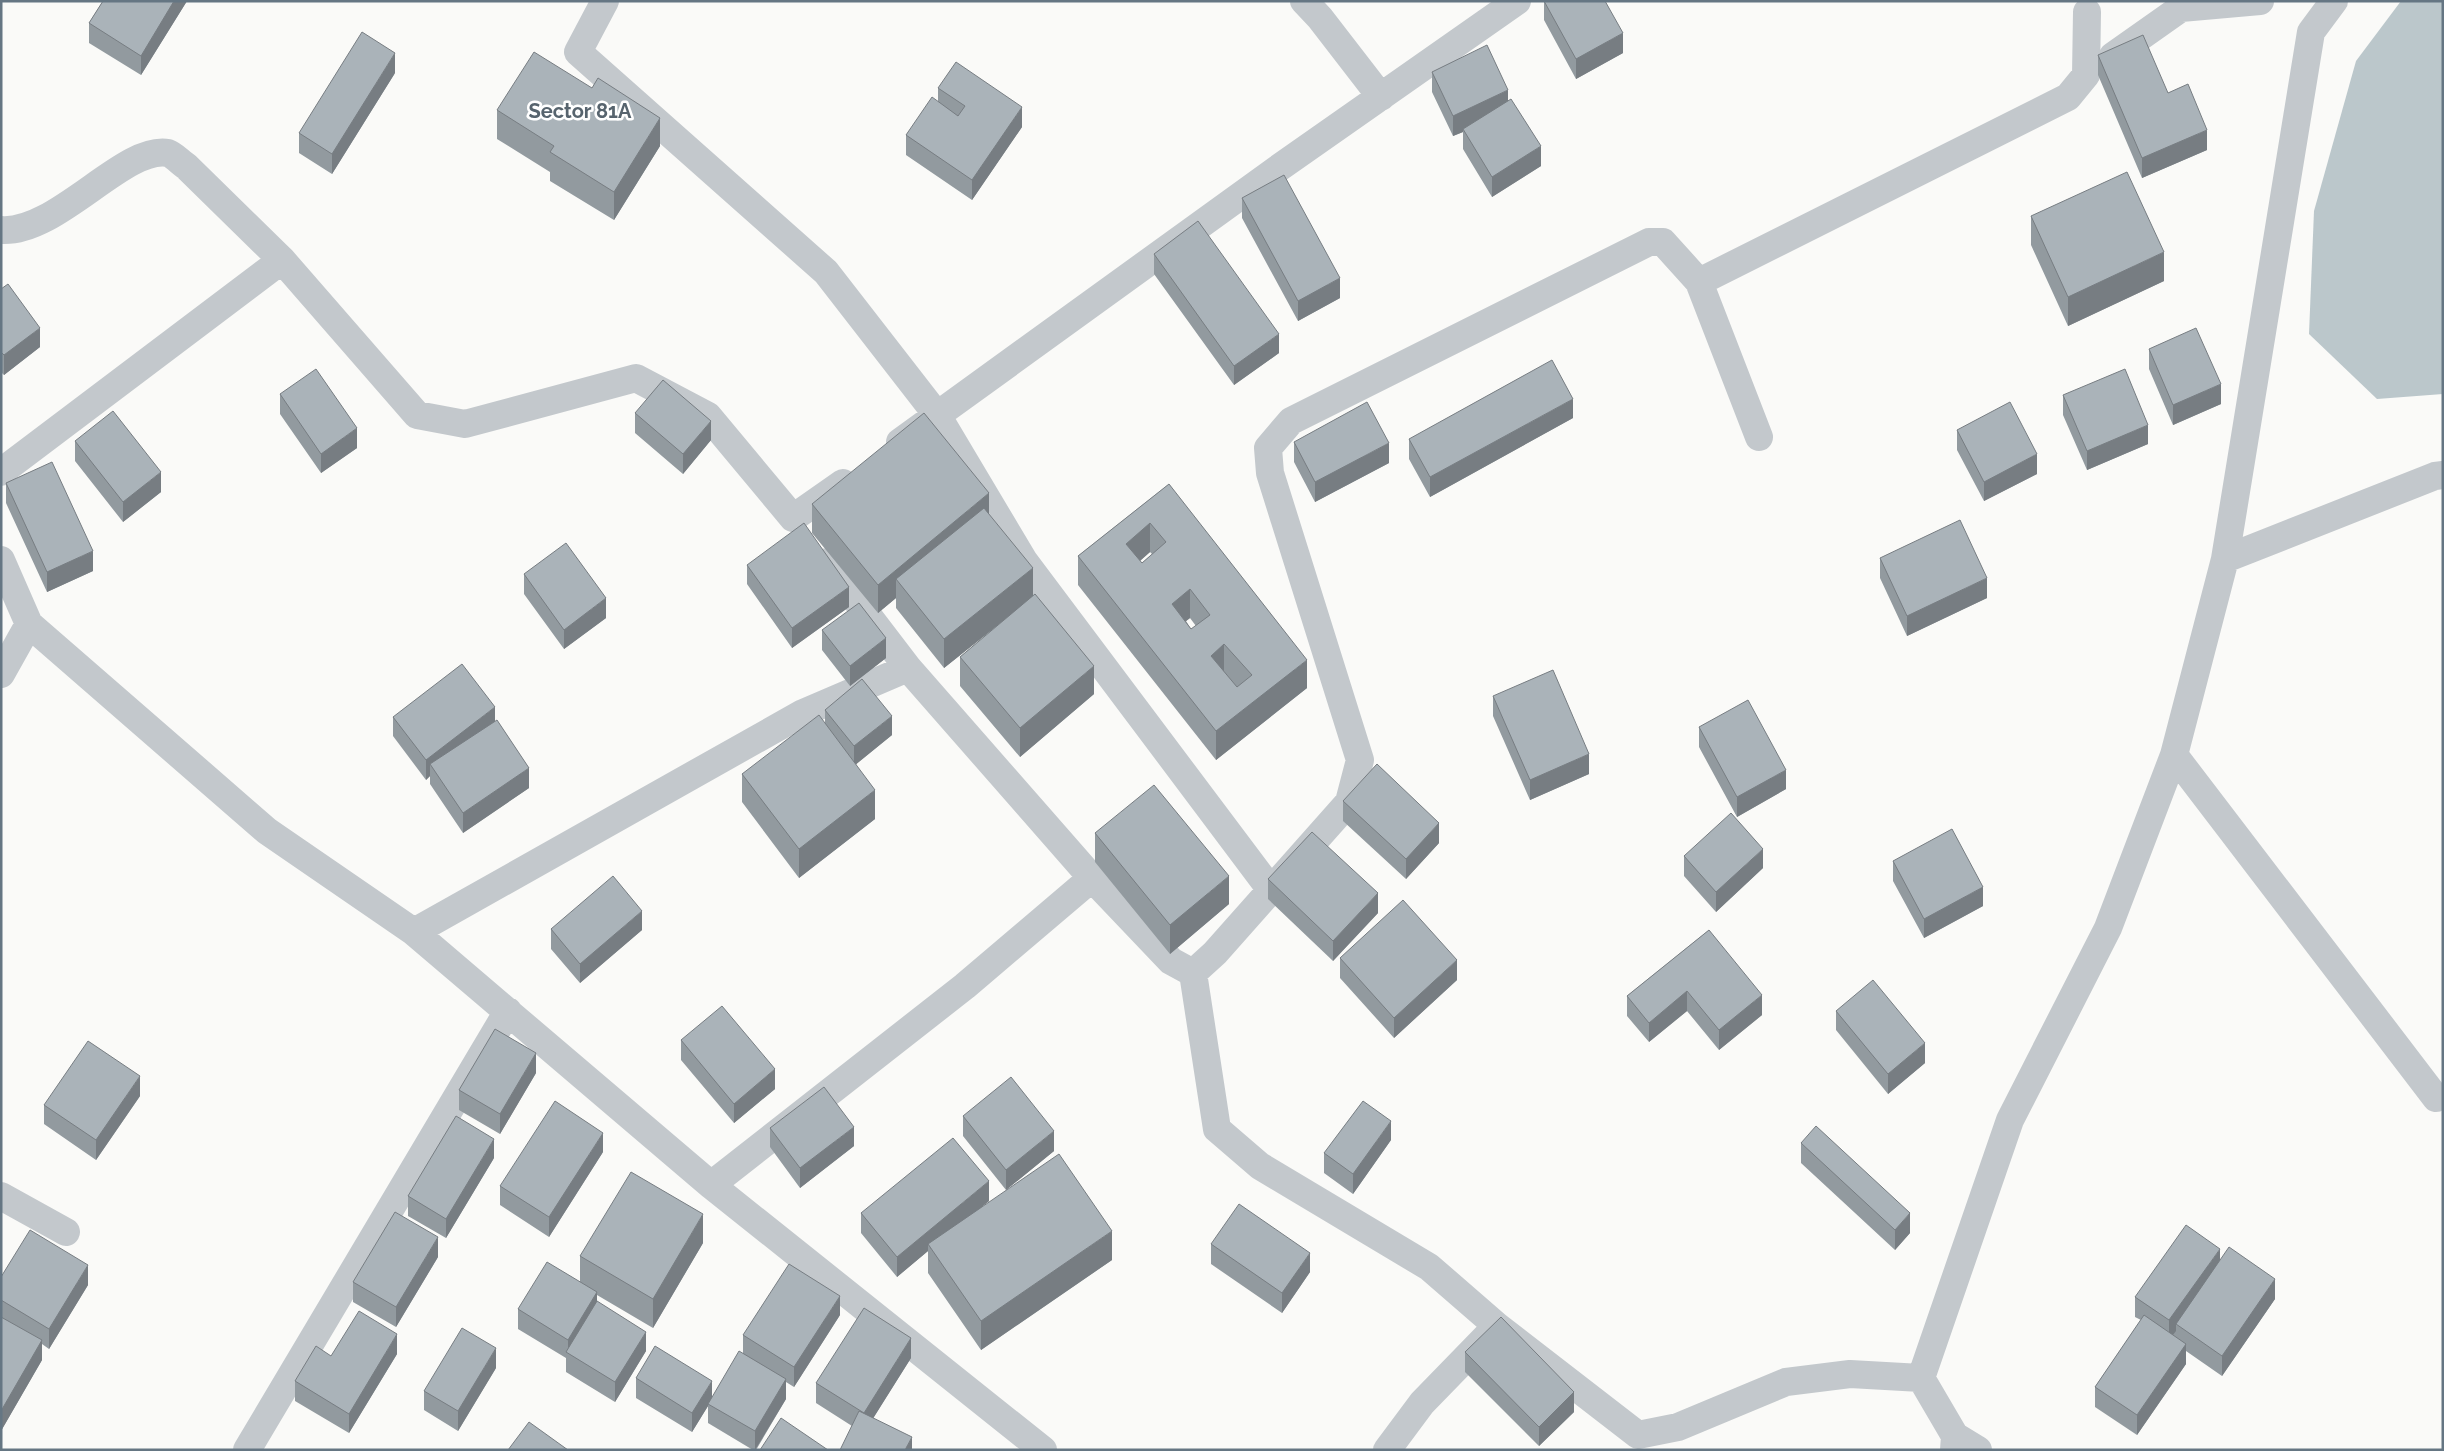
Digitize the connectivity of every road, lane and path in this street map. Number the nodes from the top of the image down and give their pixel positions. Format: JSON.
{"nodes":[{"id":1,"x":605,"y":1,"type":"edge"},
{"id":2,"x":1304,"y":1,"type":"edge"},
{"id":3,"x":1517,"y":1,"type":"edge"},
{"id":4,"x":2260,"y":1,"type":"edge"},
{"id":5,"x":2334,"y":1,"type":"edge"},
{"id":6,"x":2180,"y":5,"type":"edge"},
{"id":7,"x":2087,"y":12,"type":"dead end"},
{"id":8,"x":2086,"y":76,"type":"junction"},
{"id":9,"x":1381,"y":97,"type":"junction"},
{"id":10,"x":1,"y":230,"type":"edge"},
{"id":11,"x":282,"y":260,"type":"junction"},
{"id":12,"x":1699,"y":282,"type":"junction"},
{"id":13,"x":937,"y":415,"type":"junction"},
{"id":14,"x":1759,"y":437,"type":"dead end"},
{"id":15,"x":1,"y":472,"type":"edge"},
{"id":16,"x":2440,"y":480,"type":"edge"},
{"id":17,"x":803,"y":532,"type":"junction"},
{"id":18,"x":2225,"y":559,"type":"junction"},
{"id":19,"x":1,"y":560,"type":"edge"},
{"id":20,"x":30,"y":624,"type":"junction"},
{"id":21,"x":908,"y":668,"type":"junction"},
{"id":22,"x":1,"y":674,"type":"edge"},
{"id":23,"x":2174,"y":755,"type":"junction"},
{"id":24,"x":1092,"y":878,"type":"junction"},
{"id":25,"x":1271,"y":890,"type":"junction"},
{"id":26,"x":414,"y":932,"type":"junction"},
{"id":27,"x":1193,"y":973,"type":"junction"},
{"id":28,"x":508,"y":1011,"type":"junction"},
{"id":29,"x":2436,"y":1098,"type":"dead end"},
{"id":30,"x":711,"y":1185,"type":"junction"},
{"id":31,"x":1,"y":1196,"type":"edge"},
{"id":32,"x":66,"y":1232,"type":"dead end"},
{"id":33,"x":1497,"y":1326,"type":"junction"},
{"id":34,"x":1921,"y":1378,"type":"junction"},
{"id":35,"x":1954,"y":1443,"type":"edge"},
{"id":36,"x":247,"y":1450,"type":"edge"},
{"id":37,"x":1043,"y":1450,"type":"edge"},
{"id":38,"x":1387,"y":1450,"type":"edge"},
{"id":39,"x":1978,"y":1450,"type":"edge"}],
"edges":[{"from":1,"to":13,"type":"street"},
{"from":2,"to":9,"type":"street"},
{"from":3,"to":9,"type":"street"},
{"from":4,"to":6,"type":"street"},
{"from":5,"to":18,"type":"street"},
{"from":6,"to":8,"type":"street"},
{"from":7,"to":8,"type":"street"},
{"from":8,"to":12,"type":"street"},
{"from":9,"to":13,"type":"street"},
{"from":10,"to":11,"type":"street"},
{"from":11,"to":15,"type":"street"},
{"from":11,"to":17,"type":"street"},
{"from":12,"to":14,"type":"street"},
{"from":12,"to":25,"type":"street"},
{"from":13,"to":17,"type":"street"},
{"from":13,"to":25,"type":"street"},
{"from":16,"to":18,"type":"street"},
{"from":17,"to":21,"type":"street"},
{"from":18,"to":23,"type":"street"},
{"from":19,"to":20,"type":"street"},
{"from":20,"to":22,"type":"street"},
{"from":20,"to":26,"type":"street"},
{"from":21,"to":24,"type":"street"},
{"from":21,"to":26,"type":"street"},
{"from":23,"to":29,"type":"street"},
{"from":23,"to":34,"type":"street"},
{"from":24,"to":27,"type":"street"},
{"from":24,"to":30,"type":"street"},
{"from":25,"to":27,"type":"street"},
{"from":26,"to":28,"type":"street"},
{"from":27,"to":33,"type":"street"},
{"from":28,"to":30,"type":"street"},
{"from":28,"to":36,"type":"street"},
{"from":30,"to":37,"type":"street"},
{"from":31,"to":32,"type":"street"},
{"from":33,"to":34,"type":"street"},
{"from":33,"to":38,"type":"street"},
{"from":34,"to":35,"type":"street"},
{"from":35,"to":39,"type":"street"}]}
